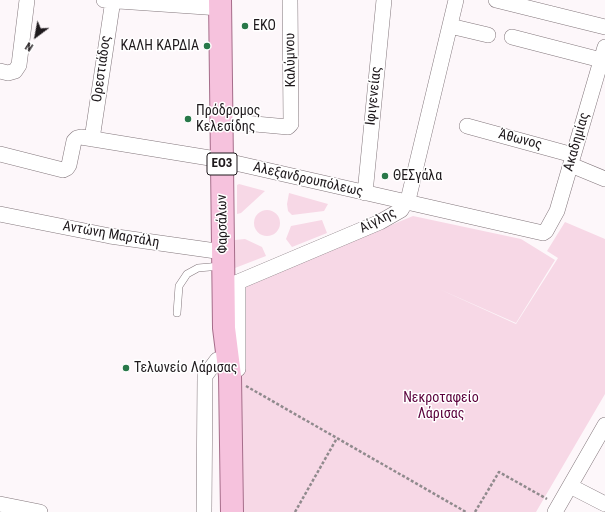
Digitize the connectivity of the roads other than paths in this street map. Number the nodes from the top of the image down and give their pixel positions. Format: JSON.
{"nodes":[{"id":1,"x":27,"y":0,"type":"edge"},
{"id":2,"x":110,"y":0,"type":"edge"},
{"id":3,"x":290,"y":0,"type":"edge"},
{"id":4,"x":384,"y":0,"type":"edge"},
{"id":5,"x":456,"y":0,"type":"edge"},
{"id":6,"x":496,"y":0,"type":"edge"},
{"id":7,"x":220,"y":4,"type":"edge"},
{"id":8,"x":537,"y":5,"type":"edge"},
{"id":9,"x":450,"y":26,"type":"junction"},
{"id":10,"x":605,"y":27,"type":"edge"},
{"id":11,"x":488,"y":35,"type":"dead end"},
{"id":12,"x":512,"y":37,"type":"dead end"},
{"id":13,"x":604,"y":56,"type":"edge"},
{"id":14,"x":0,"y":71,"type":"edge"},
{"id":15,"x":222,"y":121,"type":"junction"},
{"id":16,"x":467,"y":126,"type":"dead end"},
{"id":17,"x":92,"y":138,"type":"junction"},
{"id":18,"x":0,"y":154,"type":"edge"},
{"id":19,"x":222,"y":160,"type":"junction"},
{"id":20,"x":572,"y":160,"type":"junction"},
{"id":21,"x":605,"y":180,"type":"edge"},
{"id":22,"x":365,"y":193,"type":"junction"},
{"id":23,"x":407,"y":202,"type":"junction"},
{"id":24,"x":0,"y":214,"type":"edge"},
{"id":25,"x":543,"y":233,"type":"joint"},
{"id":26,"x":224,"y":259,"type":"junction"},
{"id":27,"x":231,"y":288,"type":"junction"},
{"id":28,"x":177,"y":313,"type":"dead end"},
{"id":29,"x":228,"y":368,"type":"junction"},
{"id":30,"x":605,"y":425,"type":"edge"},
{"id":31,"x":570,"y":486,"type":"junction"},
{"id":32,"x":0,"y":504,"type":"edge"},
{"id":33,"x":605,"y":504,"type":"edge"},
{"id":34,"x":557,"y":508,"type":"edge"},
{"id":35,"x":40,"y":512,"type":"edge"},
{"id":36,"x":204,"y":512,"type":"edge"},
{"id":37,"x":219,"y":512,"type":"edge"},
{"id":38,"x":232,"y":512,"type":"edge"},
{"id":39,"x":240,"y":512,"type":"edge"}],
"edges":[{"from":1,"to":14,"type":"street"},
{"from":2,"to":7,"type":"street"},
{"from":2,"to":17,"type":"street","name":"Ορεστιάδος"},
{"from":3,"to":15,"type":"street","name":"Καλύμνου"},
{"from":4,"to":22,"type":"street","name":"Ιφιγενείας"},
{"from":5,"to":9,"type":"street","name":"Αίγλης"},
{"from":6,"to":8,"type":"street"},
{"from":7,"to":15,"type":"main road","name":"Φαρσάλων","number":"ΕΟ3"},
{"from":8,"to":10,"type":"street"},
{"from":9,"to":11,"type":"street"},
{"from":9,"to":23,"type":"street","name":"Αίγλης"},
{"from":12,"to":13,"type":"street"},
{"from":13,"to":20,"type":"street","name":"Ακαδημίας"},
{"from":15,"to":19,"type":"main road","name":"Φαρσάλων","number":"ΕΟ3"},
{"from":16,"to":20,"type":"street","name":"Άθωνος"},
{"from":17,"to":18,"type":"street","name":"Αλεξανδρουπόλεως"},
{"from":17,"to":19,"type":"street","name":"Αλεξανδρουπόλεως"},
{"from":19,"to":22,"type":"street","name":"Αλεξανδρουπόλεως"},
{"from":19,"to":26,"type":"main road","name":"Φαρσάλων","number":"ΕΟ3"},
{"from":20,"to":21,"type":"street","name":"Άθωνος"},
{"from":20,"to":25,"type":"street","name":"Ακαδημίας"},
{"from":22,"to":23,"type":"street","name":"Αλεξανδρουπόλεως"},
{"from":23,"to":25,"type":"street","name":"Αλεξανδρουπόλεως"},
{"from":23,"to":27,"type":"street","name":"Αίγλης"},
{"from":24,"to":26,"type":"street","name":"Αντώνη Μαρτάλη"},
{"from":26,"to":27,"type":"main road","name":"Φαρσάλων","number":"ΕΟ3"},
{"from":26,"to":28,"type":"lane"},
{"from":27,"to":29,"type":"street"},
{"from":27,"to":29,"type":"main road","name":"Φαρσάλων","number":"ΕΟ3"},
{"from":29,"to":36,"type":"street"},
{"from":29,"to":37,"type":"main road","number":"ΕΟ3"},
{"from":29,"to":38,"type":"main road","number":"ΕΟ3"},
{"from":29,"to":39,"type":"street"},
{"from":30,"to":31,"type":"street"},
{"from":31,"to":33,"type":"street"},
{"from":31,"to":34,"type":"street"},
{"from":32,"to":35,"type":"street"}]}
